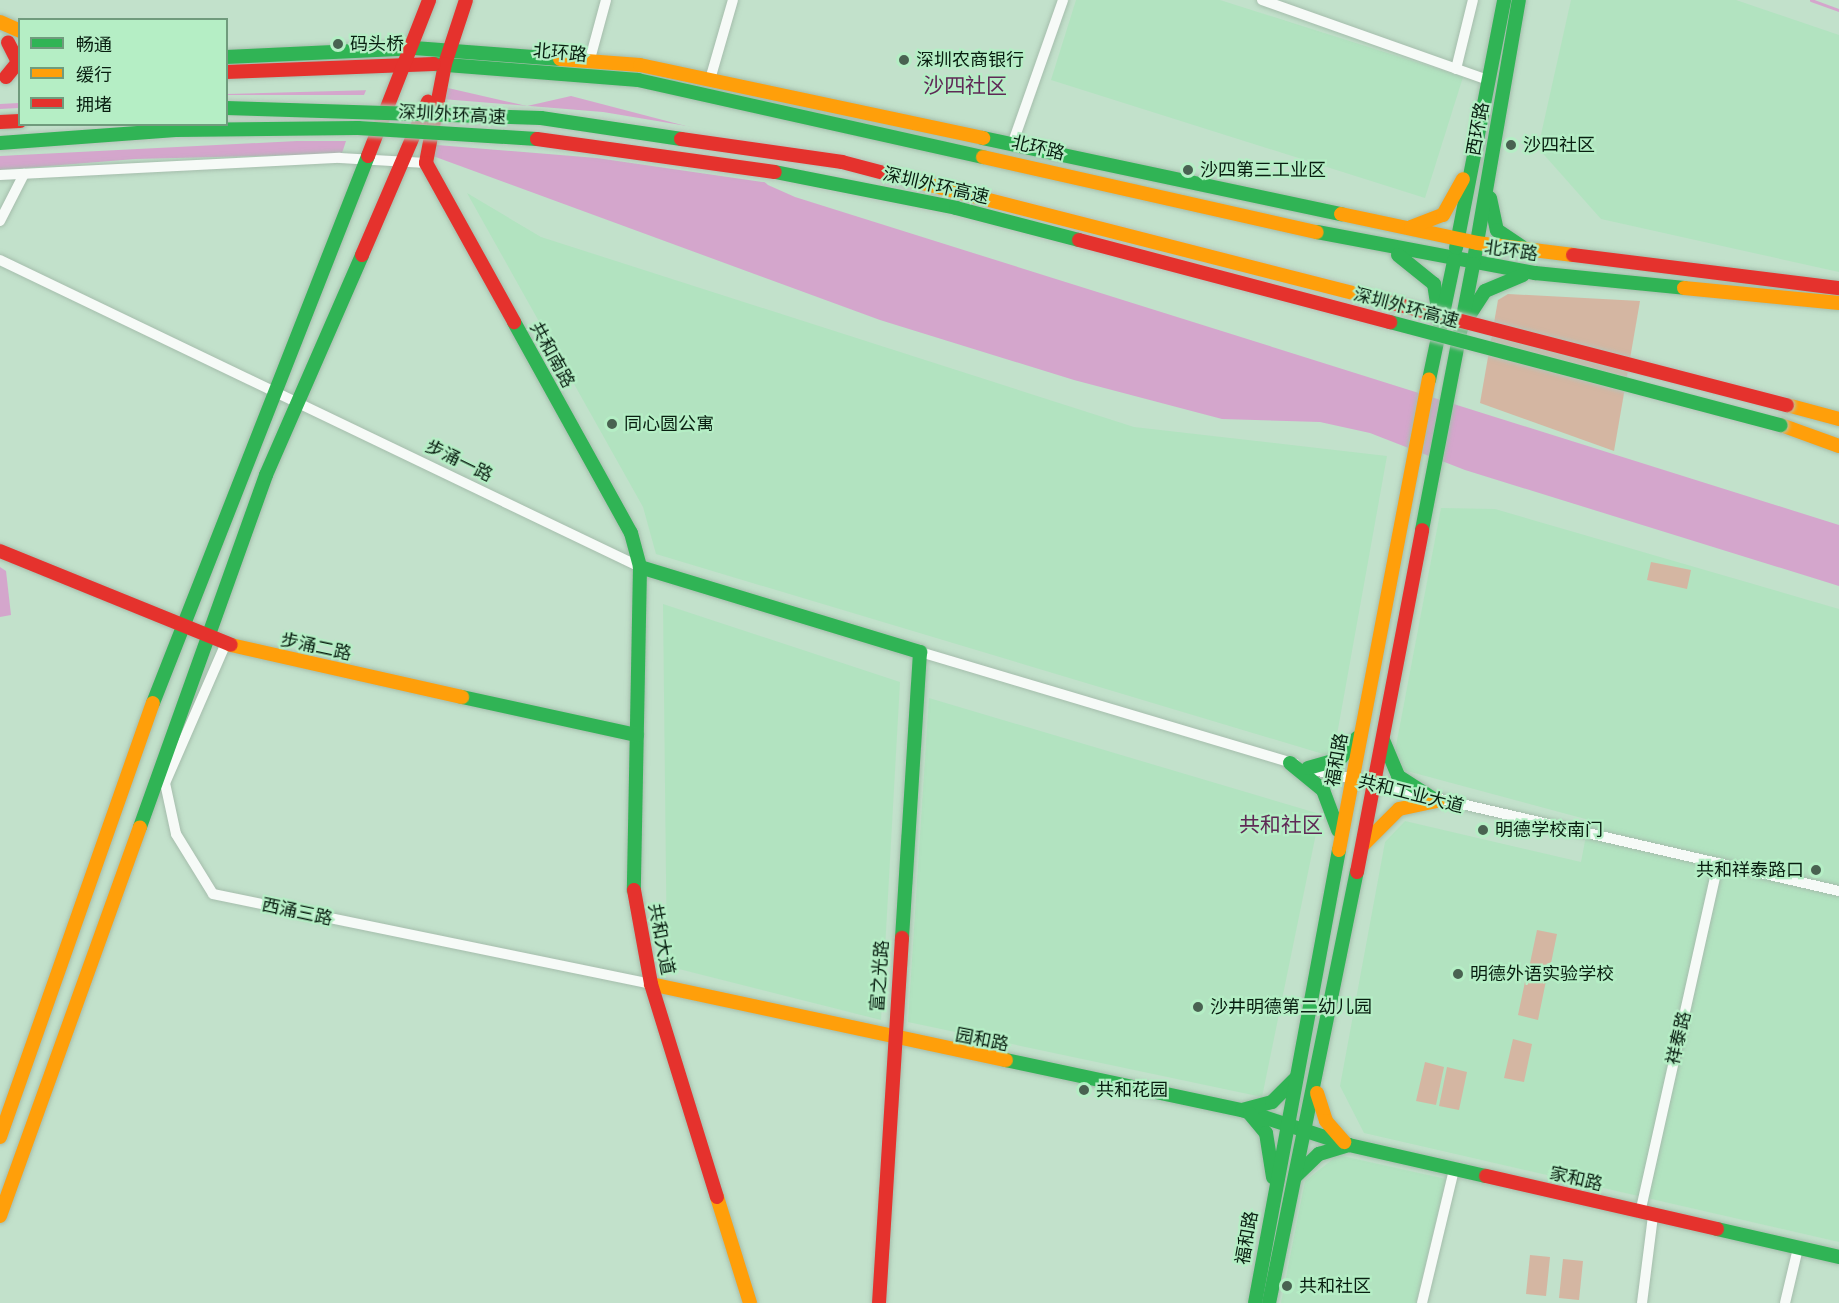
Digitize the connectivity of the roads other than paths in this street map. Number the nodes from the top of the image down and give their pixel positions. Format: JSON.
{"nodes":[{"id":1,"x":429,"y":0,"type":"edge"},
{"id":2,"x":466,"y":0,"type":"edge"},
{"id":3,"x":606,"y":0,"type":"edge"},
{"id":4,"x":734,"y":0,"type":"edge"},
{"id":5,"x":1063,"y":0,"type":"edge"},
{"id":6,"x":1262,"y":0,"type":"edge"},
{"id":7,"x":1473,"y":0,"type":"edge"},
{"id":8,"x":1504,"y":0,"type":"edge"},
{"id":9,"x":1519,"y":0,"type":"edge"},
{"id":10,"x":0,"y":22,"type":"edge"},
{"id":11,"x":18,"y":30,"type":"edge"},
{"id":12,"x":9,"y":43,"type":"edge"},
{"id":13,"x":411,"y":48,"type":"junction"},
{"id":14,"x":449,"y":49,"type":"junction"},
{"id":15,"x":228,"y":57,"type":"edge"},
{"id":16,"x":590,"y":59,"type":"junction"},
{"id":17,"x":402,"y":69,"type":"junction"},
{"id":18,"x":1456,"y":69,"type":"junction"},
{"id":19,"x":442,"y":70,"type":"junction"},
{"id":20,"x":228,"y":72,"type":"edge"},
{"id":21,"x":711,"y":76,"type":"junction"},
{"id":22,"x":9,"y":77,"type":"edge"},
{"id":23,"x":1488,"y":80,"type":"junction"},
{"id":24,"x":228,"y":108,"type":"edge"},
{"id":25,"x":18,"y":121,"type":"edge"},
{"id":26,"x":0,"y":122,"type":"edge"},
{"id":27,"x":0,"y":143,"type":"edge"},
{"id":28,"x":1012,"y":145,"type":"junction"},
{"id":29,"x":1474,"y":156,"type":"junction"},
{"id":30,"x":367,"y":159,"type":"junction"},
{"id":31,"x":403,"y":160,"type":"junction"},
{"id":32,"x":426,"y":163,"type":"junction"},
{"id":33,"x":24,"y":174,"type":"junction"},
{"id":34,"x":0,"y":175,"type":"edge"},
{"id":35,"x":1488,"y":176,"type":"junction"},
{"id":36,"x":0,"y":221,"type":"edge"},
{"id":37,"x":1400,"y":228,"type":"junction"},
{"id":38,"x":1458,"y":239,"type":"junction"},
{"id":39,"x":1477,"y":243,"type":"junction"},
{"id":40,"x":1373,"y":244,"type":"junction"},
{"id":41,"x":1539,"y":255,"type":"junction"},
{"id":42,"x":0,"y":261,"type":"edge"},
{"id":43,"x":1454,"y":261,"type":"junction"},
{"id":44,"x":1473,"y":264,"type":"junction"},
{"id":45,"x":1535,"y":273,"type":"junction"},
{"id":46,"x":1839,"y":288,"type":"edge"},
{"id":47,"x":1839,"y":303,"type":"edge"},
{"id":48,"x":1440,"y":322,"type":"junction"},
{"id":49,"x":1461,"y":328,"type":"junction"},
{"id":50,"x":273,"y":392,"type":"junction"},
{"id":51,"x":297,"y":403,"type":"junction"},
{"id":52,"x":1787,"y":405,"type":"junction"},
{"id":53,"x":1839,"y":414,"type":"edge"},
{"id":54,"x":1839,"y":419,"type":"edge"},
{"id":55,"x":1781,"y":425,"type":"junction"},
{"id":56,"x":1839,"y":440,"type":"edge"},
{"id":57,"x":1839,"y":446,"type":"edge"},
{"id":58,"x":0,"y":551,"type":"edge"},
{"id":59,"x":640,"y":567,"type":"junction"},
{"id":60,"x":183,"y":625,"type":"junction"},
{"id":61,"x":209,"y":637,"type":"junction"},
{"id":62,"x":226,"y":644,"type":"junction"},
{"id":63,"x":920,"y":652,"type":"junction"},
{"id":64,"x":1361,"y":727,"type":"junction"},
{"id":65,"x":1383,"y":731,"type":"junction"},
{"id":66,"x":637,"y":735,"type":"junction"},
{"id":67,"x":1290,"y":763,"type":"junction"},
{"id":68,"x":1308,"y":768,"type":"junction"},
{"id":69,"x":1352,"y":779,"type":"junction"},
{"id":70,"x":1373,"y":785,"type":"junction"},
{"id":71,"x":1438,"y":801,"type":"junction"},
{"id":72,"x":1339,"y":849,"type":"junction"},
{"id":73,"x":1360,"y":852,"type":"junction"},
{"id":74,"x":1718,"y":863,"type":"junction"},
{"id":75,"x":1839,"y":891,"type":"edge"},
{"id":76,"x":651,"y":984,"type":"junction"},
{"id":77,"x":894,"y":1040,"type":"junction"},
{"id":78,"x":1298,"y":1075,"type":"junction"},
{"id":79,"x":1318,"y":1079,"type":"junction"},
{"id":80,"x":1242,"y":1110,"type":"junction"},
{"id":81,"x":1287,"y":1125,"type":"junction"},
{"id":82,"x":1306,"y":1131,"type":"junction"},
{"id":83,"x":0,"y":1137,"type":"edge"},
{"id":84,"x":1348,"y":1145,"type":"junction"},
{"id":85,"x":1454,"y":1170,"type":"junction"},
{"id":86,"x":1292,"y":1184,"type":"junction"},
{"id":87,"x":1274,"y":1187,"type":"junction"},
{"id":88,"x":1646,"y":1214,"type":"junction"},
{"id":89,"x":0,"y":1216,"type":"edge"},
{"id":90,"x":1798,"y":1248,"type":"junction"},
{"id":91,"x":1839,"y":1257,"type":"edge"},
{"id":92,"x":750,"y":1303,"type":"edge"},
{"id":93,"x":879,"y":1303,"type":"edge"},
{"id":94,"x":1255,"y":1303,"type":"edge"},
{"id":95,"x":1269,"y":1303,"type":"edge"},
{"id":96,"x":1422,"y":1303,"type":"edge"},
{"id":97,"x":1642,"y":1303,"type":"edge"},
{"id":98,"x":1785,"y":1303,"type":"edge"}],
"edges":[{"from":1,"to":13,"type":"main road"},
{"from":2,"to":14,"type":"main road"},
{"from":3,"to":16,"type":"street"},
{"from":4,"to":21,"type":"street"},
{"from":5,"to":28,"type":"street"},
{"from":6,"to":18,"type":"street"},
{"from":7,"to":18,"type":"street"},
{"from":8,"to":23,"type":"main road","name":"西环路"},
{"from":9,"to":35,"type":"main road","name":"西环路"},
{"from":10,"to":11,"type":"main road"},
{"from":12,"to":22,"type":"main road"},
{"from":13,"to":14,"type":"main road","name":"北环路"},
{"from":13,"to":15,"type":"main road","name":"北环路"},
{"from":13,"to":17,"type":"main road"},
{"from":14,"to":16,"type":"main road","name":"北环路"},
{"from":14,"to":19,"type":"main road"},
{"from":16,"to":21,"type":"main road","name":"北环路"},
{"from":17,"to":19,"type":"main road","name":"北环路"},
{"from":17,"to":20,"type":"main road","name":"北环路"},
{"from":17,"to":30,"type":"main road","bridge":true},
{"from":18,"to":23,"type":"street"},
{"from":19,"to":31,"type":"main road","bridge":true},
{"from":19,"to":32,"type":"main road","bridge":true},
{"from":19,"to":40,"type":"main road","name":"北环路"},
{"from":21,"to":28,"type":"main road","name":"北环路"},
{"from":23,"to":29,"type":"main road","name":"西环路"},
{"from":24,"to":52,"type":"main road","name":"深圳外环高速","bridge":true},
{"from":25,"to":26,"type":"main road"},
{"from":27,"to":55,"type":"main road","name":"深圳外环高速","bridge":true},
{"from":28,"to":37,"type":"main road","name":"北环路"},
{"from":29,"to":37,"type":"main road"},
{"from":29,"to":38,"type":"main road","name":"西环路"},
{"from":30,"to":31,"type":"street"},
{"from":30,"to":33,"type":"street"},
{"from":30,"to":50,"type":"main road"},
{"from":31,"to":32,"type":"street"},
{"from":31,"to":51,"type":"main road"},
{"from":32,"to":59,"type":"main road","name":"共和南路"},
{"from":33,"to":34,"type":"street"},
{"from":33,"to":36,"type":"street"},
{"from":35,"to":39,"type":"main road","name":"西环路"},
{"from":35,"to":41,"type":"main road"},
{"from":37,"to":38,"type":"main road","name":"北环路"},
{"from":38,"to":39,"type":"main road","name":"北环路"},
{"from":38,"to":43,"type":"main road","name":"西环路"},
{"from":39,"to":41,"type":"main road","name":"北环路"},
{"from":39,"to":44,"type":"main road","name":"西环路"},
{"from":40,"to":43,"type":"main road","name":"北环路"},
{"from":40,"to":48,"type":"main road"},
{"from":41,"to":46,"type":"main road","name":"北环路"},
{"from":42,"to":50,"type":"street","name":"步涌一路"},
{"from":43,"to":44,"type":"main road","name":"北环路"},
{"from":43,"to":48,"type":"main road","name":"福和路"},
{"from":44,"to":45,"type":"main road","name":"北环路"},
{"from":44,"to":49,"type":"main road","name":"福和路"},
{"from":45,"to":47,"type":"main road","name":"北环路"},
{"from":45,"to":49,"type":"main road"},
{"from":48,"to":64,"type":"main road","name":"福和路"},
{"from":49,"to":65,"type":"main road","name":"福和路"},
{"from":50,"to":51,"type":"street","name":"步涌一路"},
{"from":50,"to":60,"type":"main road"},
{"from":51,"to":59,"type":"street","name":"步涌一路"},
{"from":51,"to":61,"type":"main road"},
{"from":52,"to":53,"type":"main road"},
{"from":52,"to":54,"type":"main road","name":"深圳外环高速"},
{"from":55,"to":56,"type":"main road","name":"深圳外环高速"},
{"from":55,"to":57,"type":"main road"},
{"from":58,"to":60,"type":"main road","name":"步涌二路"},
{"from":59,"to":63,"type":"main road","name":"步涌一路"},
{"from":59,"to":66,"type":"main road","name":"共和大道"},
{"from":60,"to":61,"type":"main road","name":"步涌二路"},
{"from":60,"to":83,"type":"main road"},
{"from":61,"to":62,"type":"main road","name":"步涌二路"},
{"from":61,"to":89,"type":"main road"},
{"from":62,"to":66,"type":"main road","name":"步涌二路"},
{"from":62,"to":76,"type":"street","name":"西涌三路"},
{"from":63,"to":67,"type":"street","name":"共和工业大道"},
{"from":63,"to":77,"type":"main road","name":"富之光路"},
{"from":64,"to":68,"type":"main road"},
{"from":64,"to":69,"type":"main road","name":"福和路"},
{"from":65,"to":70,"type":"main road","name":"福和路"},
{"from":65,"to":71,"type":"main road"},
{"from":66,"to":76,"type":"main road","name":"共和大道"},
{"from":67,"to":68,"type":"street","name":"共和工业大道"},
{"from":67,"to":72,"type":"main road"},
{"from":68,"to":69,"type":"street","name":"共和工业大道"},
{"from":69,"to":70,"type":"street","name":"共和工业大道"},
{"from":69,"to":72,"type":"main road","name":"福和路"},
{"from":70,"to":71,"type":"street","name":"共和工业大道"},
{"from":70,"to":73,"type":"main road","name":"福和路"},
{"from":71,"to":73,"type":"main road"},
{"from":71,"to":74,"type":"street","name":"共和工业大道"},
{"from":72,"to":78,"type":"main road","name":"福和路"},
{"from":73,"to":79,"type":"main road","name":"福和路"},
{"from":74,"to":75,"type":"street","name":"共和工业大道"},
{"from":74,"to":88,"type":"street","name":"祥泰路"},
{"from":76,"to":77,"type":"main road","name":"园和路"},
{"from":76,"to":92,"type":"main road","name":"共和大道"},
{"from":77,"to":80,"type":"main road","name":"园和路"},
{"from":77,"to":93,"type":"main road","name":"富之光路"},
{"from":78,"to":80,"type":"main road"},
{"from":78,"to":81,"type":"main road","name":"福和路"},
{"from":79,"to":82,"type":"main road","name":"福和路"},
{"from":79,"to":84,"type":"main road"},
{"from":80,"to":81,"type":"main road","name":"园和路"},
{"from":80,"to":87,"type":"main road"},
{"from":81,"to":82,"type":"main road","name":"园和路"},
{"from":81,"to":87,"type":"main road","name":"福和路"},
{"from":82,"to":84,"type":"main road","name":"家和路"},
{"from":82,"to":86,"type":"main road","name":"福和路"},
{"from":84,"to":85,"type":"main road","name":"家和路"},
{"from":84,"to":86,"type":"main road"},
{"from":85,"to":88,"type":"main road","name":"家和路"},
{"from":85,"to":96,"type":"street"},
{"from":86,"to":95,"type":"main road","name":"福和路"},
{"from":87,"to":94,"type":"main road","name":"福和路"},
{"from":88,"to":90,"type":"main road","name":"家和路"},
{"from":88,"to":97,"type":"street","name":"祥泰路"},
{"from":90,"to":91,"type":"main road","name":"家和路"},
{"from":90,"to":98,"type":"street"}]}
